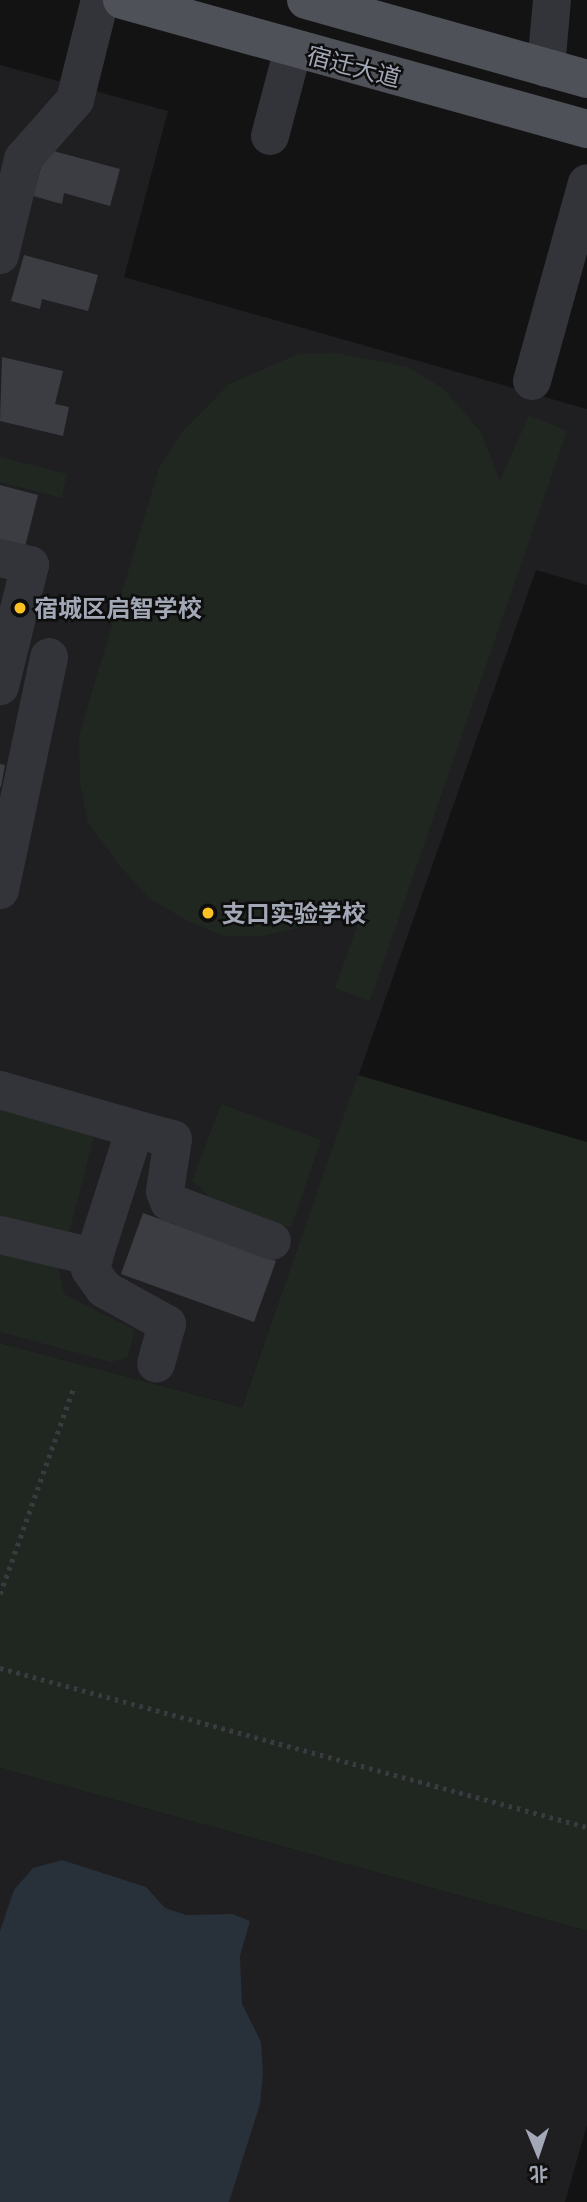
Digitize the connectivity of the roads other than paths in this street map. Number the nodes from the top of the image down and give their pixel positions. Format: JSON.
{"nodes":[{"id":1,"x":100,"y":0,"type":"edge"},
{"id":2,"x":122,"y":0,"type":"edge"},
{"id":3,"x":306,"y":0,"type":"edge"},
{"id":4,"x":552,"y":0,"type":"edge"},
{"id":5,"x":293,"y":49,"type":"junction"},
{"id":6,"x":545,"y":68,"type":"junction"},
{"id":7,"x":587,"y":79,"type":"edge"},
{"id":8,"x":587,"y":129,"type":"edge"},
{"id":9,"x":270,"y":136,"type":"dead end"},
{"id":10,"x":587,"y":183,"type":"edge"},
{"id":11,"x":6,"y":202,"type":"edge"},
{"id":12,"x":0,"y":255,"type":"edge"},
{"id":13,"x":531,"y":381,"type":"dead end"},
{"id":14,"x":0,"y":558,"type":"edge"},
{"id":15,"x":49,"y":657,"type":"dead end"},
{"id":16,"x":0,"y":686,"type":"edge"},
{"id":17,"x":0,"y":890,"type":"edge"},
{"id":18,"x":0,"y":1090,"type":"edge"},
{"id":19,"x":135,"y":1129,"type":"junction"},
{"id":20,"x":0,"y":1235,"type":"edge"},
{"id":21,"x":272,"y":1241,"type":"dead end"},
{"id":22,"x":94,"y":1257,"type":"junction"},
{"id":23,"x":156,"y":1364,"type":"dead end"}],
"edges":[{"from":1,"to":11,"type":"street"},
{"from":2,"to":5,"type":"main road","name":"宿迁大道"},
{"from":3,"to":6,"type":"main road","name":"宿迁大道"},
{"from":4,"to":6,"type":"street"},
{"from":5,"to":8,"type":"main road","name":"宿迁大道"},
{"from":5,"to":9,"type":"street"},
{"from":6,"to":7,"type":"main road","name":"宿迁大道"},
{"from":10,"to":13,"type":"street"},
{"from":11,"to":12,"type":"street"},
{"from":14,"to":16,"type":"street"},
{"from":15,"to":17,"type":"street"},
{"from":18,"to":19,"type":"street"},
{"from":19,"to":21,"type":"street"},
{"from":19,"to":22,"type":"street"},
{"from":20,"to":22,"type":"street"},
{"from":22,"to":23,"type":"street"}]}
